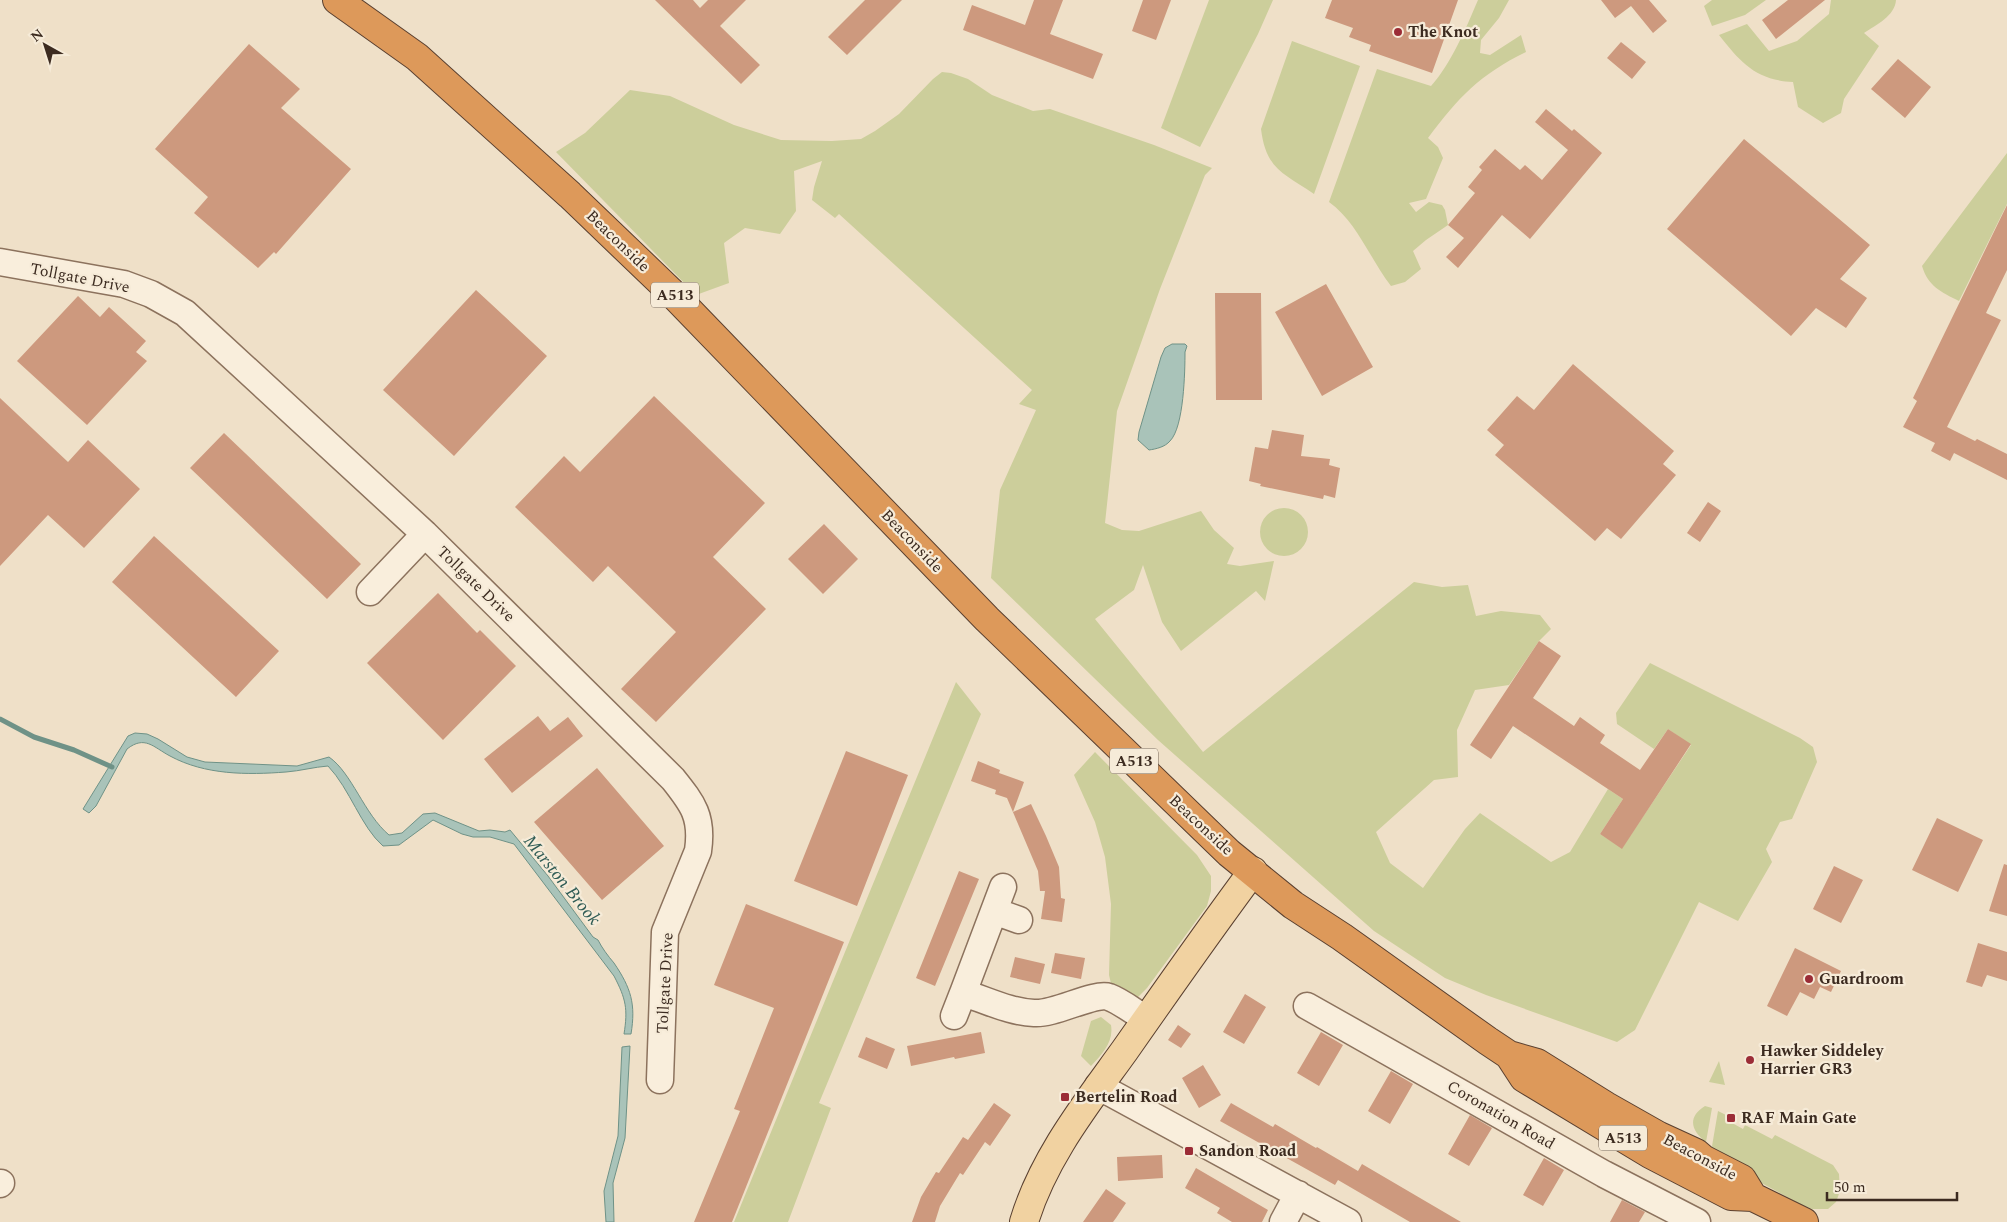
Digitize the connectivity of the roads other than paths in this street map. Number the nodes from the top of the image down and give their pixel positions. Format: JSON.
{"nodes":[{"id":1,"x":337,"y":0,"type":"edge"},
{"id":2,"x":0,"y":262,"type":"edge"},
{"id":3,"x":425,"y":534,"type":"junction"},
{"id":4,"x":370,"y":592,"type":"dead end"},
{"id":5,"x":1253,"y":871,"type":"junction"},
{"id":6,"x":1019,"y":920,"type":"dead end"},
{"id":7,"x":1307,"y":1006,"type":"dead end"},
{"id":8,"x":1146,"y":1019,"type":"junction"},
{"id":9,"x":660,"y":1080,"type":"dead end"},
{"id":10,"x":1098,"y":1086,"type":"junction"},
{"id":11,"x":1298,"y":1194,"type":"junction"},
{"id":12,"x":1024,"y":1222,"type":"edge"},
{"id":13,"x":1283,"y":1222,"type":"edge"},
{"id":14,"x":1348,"y":1222,"type":"edge"},
{"id":15,"x":1697,"y":1222,"type":"edge"},
{"id":16,"x":1804,"y":1222,"type":"edge"}],
"edges":[{"from":1,"to":5,"type":"highway","name":"Beaconside","number":"A513"},
{"from":2,"to":3,"type":"street","name":"Tollgate Drive"},
{"from":3,"to":4,"type":"street"},
{"from":3,"to":9,"type":"street","name":"Tollgate Drive"},
{"from":5,"to":8,"type":"main road"},
{"from":5,"to":16,"type":"highway","name":"Beaconside","number":"A513"},
{"from":6,"to":8,"type":"street"},
{"from":7,"to":15,"type":"street","name":"Coronation Road"},
{"from":8,"to":10,"type":"main road"},
{"from":10,"to":11,"type":"street"},
{"from":10,"to":12,"type":"main road"},
{"from":11,"to":13,"type":"street"},
{"from":11,"to":14,"type":"street"}]}
